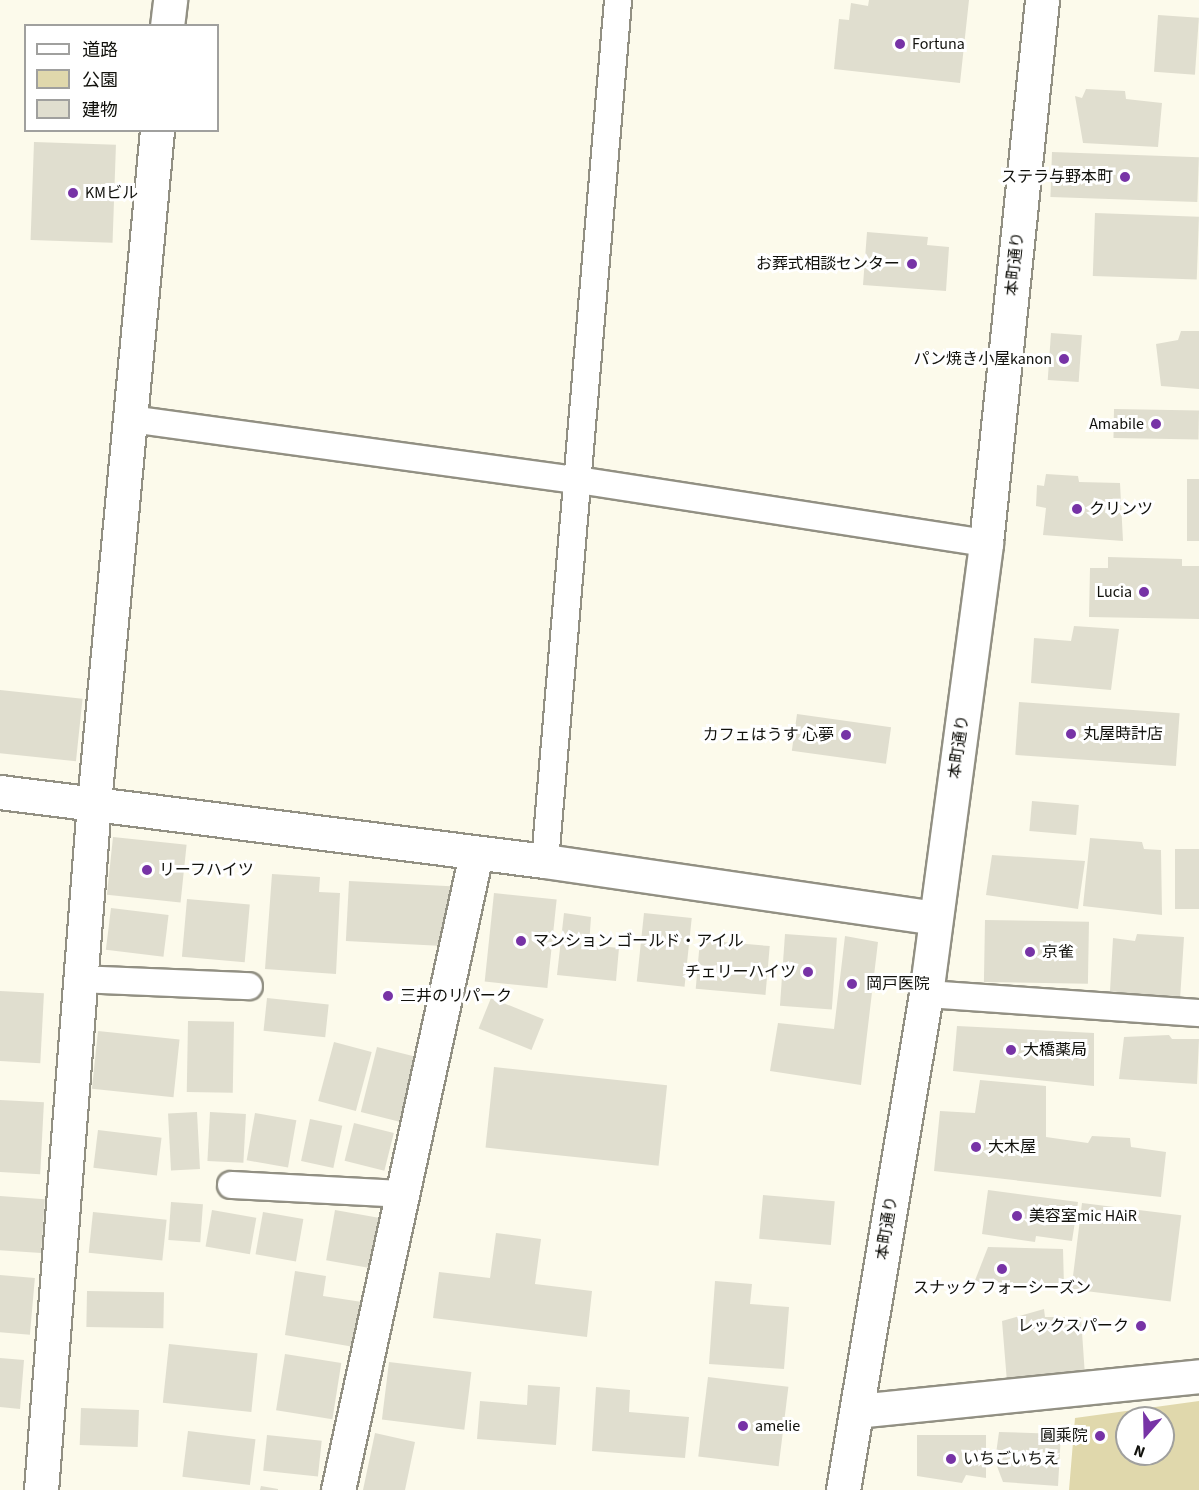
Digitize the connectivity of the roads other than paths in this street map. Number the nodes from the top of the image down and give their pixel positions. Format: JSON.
{"nodes":[{"id":1,"x":170,"y":0,"type":"edge"},
{"id":2,"x":618,"y":0,"type":"edge"},
{"id":3,"x":1042,"y":0,"type":"edge"},
{"id":4,"x":167,"y":24,"type":"edge"},
{"id":5,"x":157,"y":132,"type":"edge"},
{"id":6,"x":130,"y":419,"type":"junction"},
{"id":7,"x":578,"y":480,"type":"junction"},
{"id":8,"x":986,"y":543,"type":"junction"},
{"id":9,"x":0,"y":792,"type":"edge"},
{"id":10,"x":94,"y":803,"type":"junction"},
{"id":11,"x":476,"y":854,"type":"junction"},
{"id":12,"x":545,"y":861,"type":"junction"},
{"id":13,"x":935,"y":918,"type":"junction"},
{"id":14,"x":80,"y":979,"type":"junction"},
{"id":15,"x":249,"y":986,"type":"dead end"},
{"id":16,"x":926,"y":994,"type":"junction"},
{"id":17,"x":1199,"y":1014,"type":"edge"},
{"id":18,"x":231,"y":1185,"type":"dead end"},
{"id":19,"x":402,"y":1194,"type":"junction"},
{"id":20,"x":1199,"y":1376,"type":"edge"},
{"id":21,"x":857,"y":1411,"type":"junction"},
{"id":22,"x":40,"y":1490,"type":"edge"},
{"id":23,"x":338,"y":1490,"type":"edge"},
{"id":24,"x":843,"y":1490,"type":"edge"}],
"edges":[{"from":1,"to":4,"type":"street"},
{"from":2,"to":7,"type":"lane"},
{"from":3,"to":8,"type":"street","name":"本町通り"},
{"from":5,"to":6,"type":"street"},
{"from":6,"to":7,"type":"lane"},
{"from":6,"to":10,"type":"street"},
{"from":7,"to":8,"type":"lane"},
{"from":7,"to":12,"type":"lane"},
{"from":8,"to":13,"type":"street","name":"本町通り"},
{"from":9,"to":10,"type":"street"},
{"from":10,"to":11,"type":"street"},
{"from":10,"to":14,"type":"street"},
{"from":11,"to":12,"type":"street"},
{"from":11,"to":19,"type":"street"},
{"from":12,"to":13,"type":"street"},
{"from":13,"to":16,"type":"street","name":"本町通り"},
{"from":14,"to":15,"type":"lane"},
{"from":14,"to":22,"type":"street"},
{"from":16,"to":17,"type":"lane"},
{"from":16,"to":21,"type":"street","name":"本町通り"},
{"from":18,"to":19,"type":"lane"},
{"from":19,"to":23,"type":"street"},
{"from":20,"to":21,"type":"street"},
{"from":21,"to":24,"type":"street","name":"本町通り"}]}
